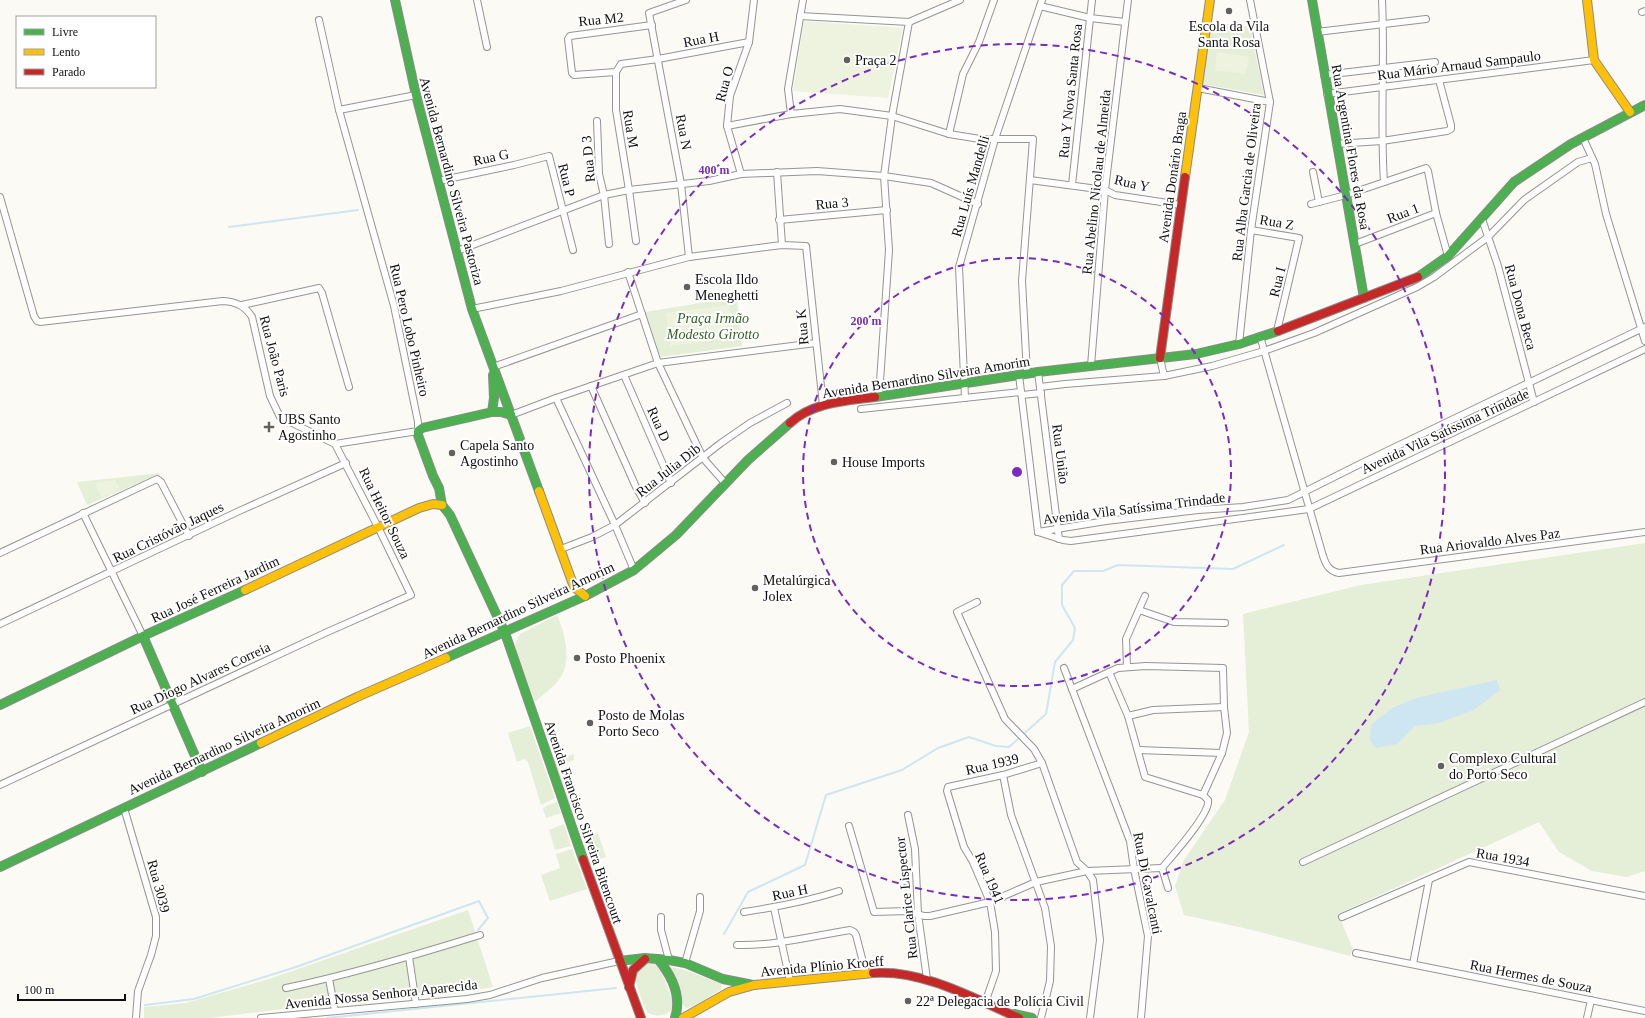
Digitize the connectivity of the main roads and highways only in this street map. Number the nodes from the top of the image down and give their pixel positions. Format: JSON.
{"nodes":[{"id":1,"x":395,"y":0,"type":"edge"},
{"id":2,"x":1210,"y":0,"type":"edge"},
{"id":3,"x":1312,"y":0,"type":"edge"},
{"id":4,"x":1587,"y":0,"type":"edge"},
{"id":5,"x":1645,"y":105,"type":"edge"},
{"id":6,"x":1630,"y":112,"type":"junction"},
{"id":7,"x":1364,"y":298,"type":"junction"},
{"id":8,"x":1160,"y":358,"type":"junction"},
{"id":9,"x":493,"y":367,"type":"junction"},
{"id":10,"x":492,"y":412,"type":"junction"},
{"id":11,"x":510,"y":415,"type":"junction"},
{"id":12,"x":433,"y":476,"type":"junction"},
{"id":13,"x":433,"y":504,"type":"junction"},
{"id":14,"x":442,"y":504,"type":"junction"},
{"id":15,"x":574,"y":587,"type":"junction"},
{"id":16,"x":585,"y":596,"type":"junction"},
{"id":17,"x":565,"y":605,"type":"junction"},
{"id":18,"x":505,"y":633,"type":"junction"},
{"id":19,"x":143,"y":636,"type":"junction"},
{"id":20,"x":0,"y":705,"type":"edge"},
{"id":21,"x":202,"y":772,"type":"junction"},
{"id":22,"x":0,"y":867,"type":"edge"},
{"id":23,"x":645,"y":958,"type":"junction"},
{"id":24,"x":658,"y":959,"type":"junction"},
{"id":25,"x":619,"y":961,"type":"junction"},
{"id":26,"x":754,"y":985,"type":"junction"},
{"id":27,"x":629,"y":988,"type":"junction"},
{"id":28,"x":1005,"y":1013,"type":"junction"},
{"id":29,"x":641,"y":1017,"type":"edge"},
{"id":30,"x":674,"y":1018,"type":"edge"},
{"id":31,"x":683,"y":1018,"type":"edge"},
{"id":32,"x":1019,"y":1018,"type":"edge"},
{"id":33,"x":1032,"y":1018,"type":"edge"}],
"edges":[{"from":1,"to":9,"type":"main road","name":"Avenida Bernardino Silveira Pastoriza"},
{"from":2,"to":8,"type":"main road","name":"Avenida Donário Braga"},
{"from":3,"to":7,"type":"main road","name":"Rua Argentina Flores da Rosa"},
{"from":4,"to":6,"type":"main road"},
{"from":5,"to":6,"type":"main road","name":"Avenida Bernardino Silveira Amorim"},
{"from":6,"to":7,"type":"main road","name":"Avenida Bernardino Silveira Amorim"},
{"from":7,"to":8,"type":"main road","name":"Avenida Bernardino Silveira Amorim"},
{"from":8,"to":16,"type":"main road","name":"Avenida Bernardino Silveira Amorim"},
{"from":9,"to":10,"type":"main road","name":"Avenida Bernardino Silveira Pastoriza"},
{"from":9,"to":11,"type":"main road","name":"Avenida Bernardino Silveira Pastoriza"},
{"from":10,"to":11,"type":"main road"},
{"from":10,"to":12,"type":"main road","name":"Rua Pero Lobo Pinheiro"},
{"from":11,"to":15,"type":"main road","name":"Avenida Bernardino Silveira Pastoriza"},
{"from":12,"to":13,"type":"main road"},
{"from":12,"to":14,"type":"main road","name":"Rua Pero Lobo Pinheiro"},
{"from":13,"to":14,"type":"main road","name":"Rua José Ferreira Jardim"},
{"from":13,"to":19,"type":"main road","name":"Rua José Ferreira Jardim"},
{"from":14,"to":18,"type":"main road","name":"Rua Pero Lobo Pinheiro"},
{"from":15,"to":16,"type":"main road"},
{"from":15,"to":17,"type":"main road"},
{"from":16,"to":17,"type":"main road","name":"Avenida Bernardino Silveira Amorim"},
{"from":17,"to":18,"type":"main road","name":"Avenida Bernardino Silveira Amorim"},
{"from":18,"to":21,"type":"main road","name":"Avenida Bernardino Silveira Amorim"},
{"from":18,"to":25,"type":"main road","name":"Avenida Francisco Silveira Bitencourt"},
{"from":19,"to":20,"type":"main road","name":"Rua José Ferreira Jardim"},
{"from":19,"to":21,"type":"main road"},
{"from":21,"to":22,"type":"main road","name":"Avenida Bernardino Silveira Amorim"},
{"from":23,"to":24,"type":"main road","name":"Avenida Plínio Kroeff"},
{"from":23,"to":25,"type":"main road","name":"Avenida Plínio Kroeff"},
{"from":23,"to":27,"type":"main road"},
{"from":24,"to":26,"type":"main road","name":"Avenida Plínio Kroeff"},
{"from":24,"to":30,"type":"main road"},
{"from":25,"to":27,"type":"main road","name":"Avenida Francisco Silveira Bitencourt"},
{"from":26,"to":28,"type":"main road","name":"Avenida Plínio Kroeff"},
{"from":26,"to":31,"type":"main road","name":"Avenida Plínio Kroeff"},
{"from":27,"to":29,"type":"main road","name":"Avenida Francisco Silveira Bitencourt"},
{"from":28,"to":32,"type":"main road","name":"Avenida Plínio Kroeff"},
{"from":28,"to":33,"type":"main road","name":"Avenida Plínio Kroeff"}]}
